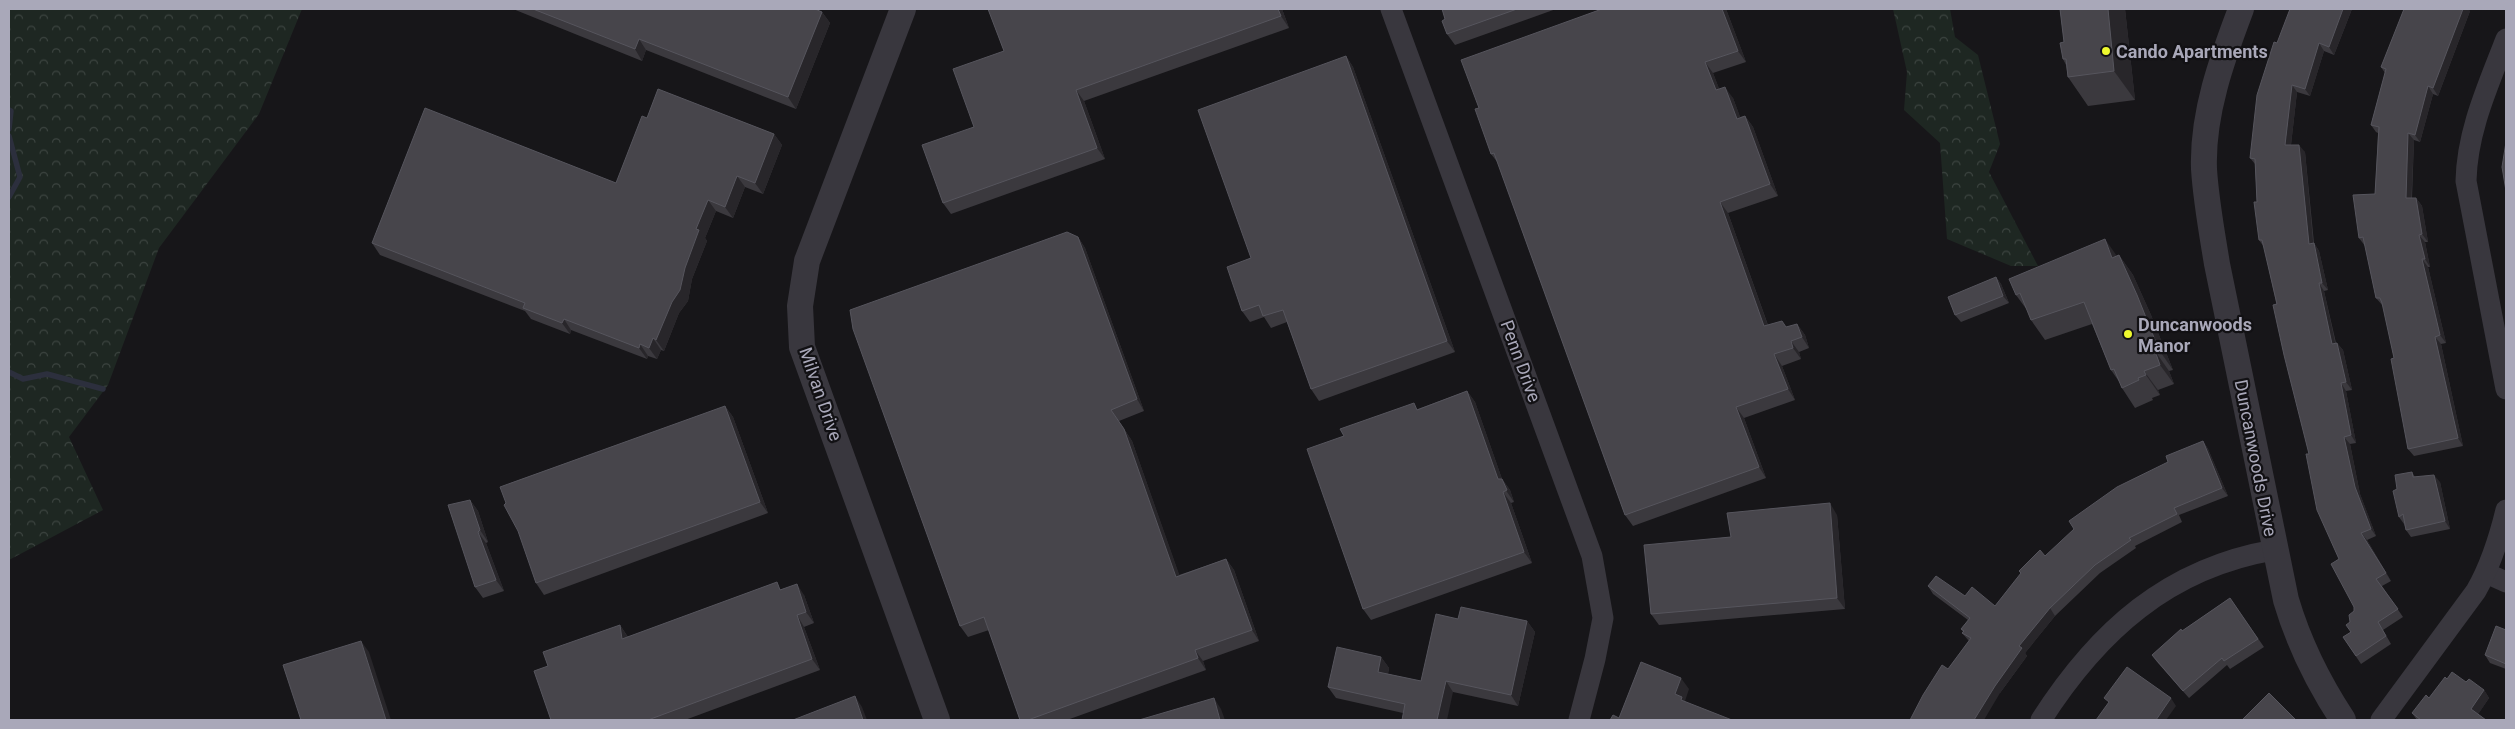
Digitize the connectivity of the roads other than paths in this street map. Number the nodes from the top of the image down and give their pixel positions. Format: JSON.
{"nodes":[{"id":1,"x":903,"y":9,"type":"edge"},
{"id":2,"x":1391,"y":9,"type":"edge"},
{"id":3,"x":2241,"y":9,"type":"edge"},
{"id":4,"x":2506,"y":40,"type":"edge"},
{"id":5,"x":2505,"y":376,"type":"edge"},
{"id":6,"x":2506,"y":510,"type":"edge"},
{"id":7,"x":2274,"y":550,"type":"junction"},
{"id":8,"x":2486,"y":574,"type":"junction"},
{"id":9,"x":2506,"y":582,"type":"edge"},
{"id":10,"x":937,"y":720,"type":"edge"},
{"id":11,"x":1579,"y":720,"type":"edge"},
{"id":12,"x":2041,"y":720,"type":"edge"},
{"id":13,"x":2343,"y":720,"type":"edge"},
{"id":14,"x":2381,"y":720,"type":"edge"}],
"edges":[{"from":1,"to":10,"type":"street","name":"Milvan Drive"},
{"from":2,"to":11,"type":"street","name":"Penn Drive"},
{"from":3,"to":7,"type":"street","name":"Duncanwoods Drive"},
{"from":4,"to":5,"type":"street"},
{"from":6,"to":8,"type":"street"},
{"from":7,"to":12,"type":"street"},
{"from":7,"to":13,"type":"street","name":"Duncanwoods Drive"},
{"from":8,"to":9,"type":"street"},
{"from":8,"to":14,"type":"street"}]}
